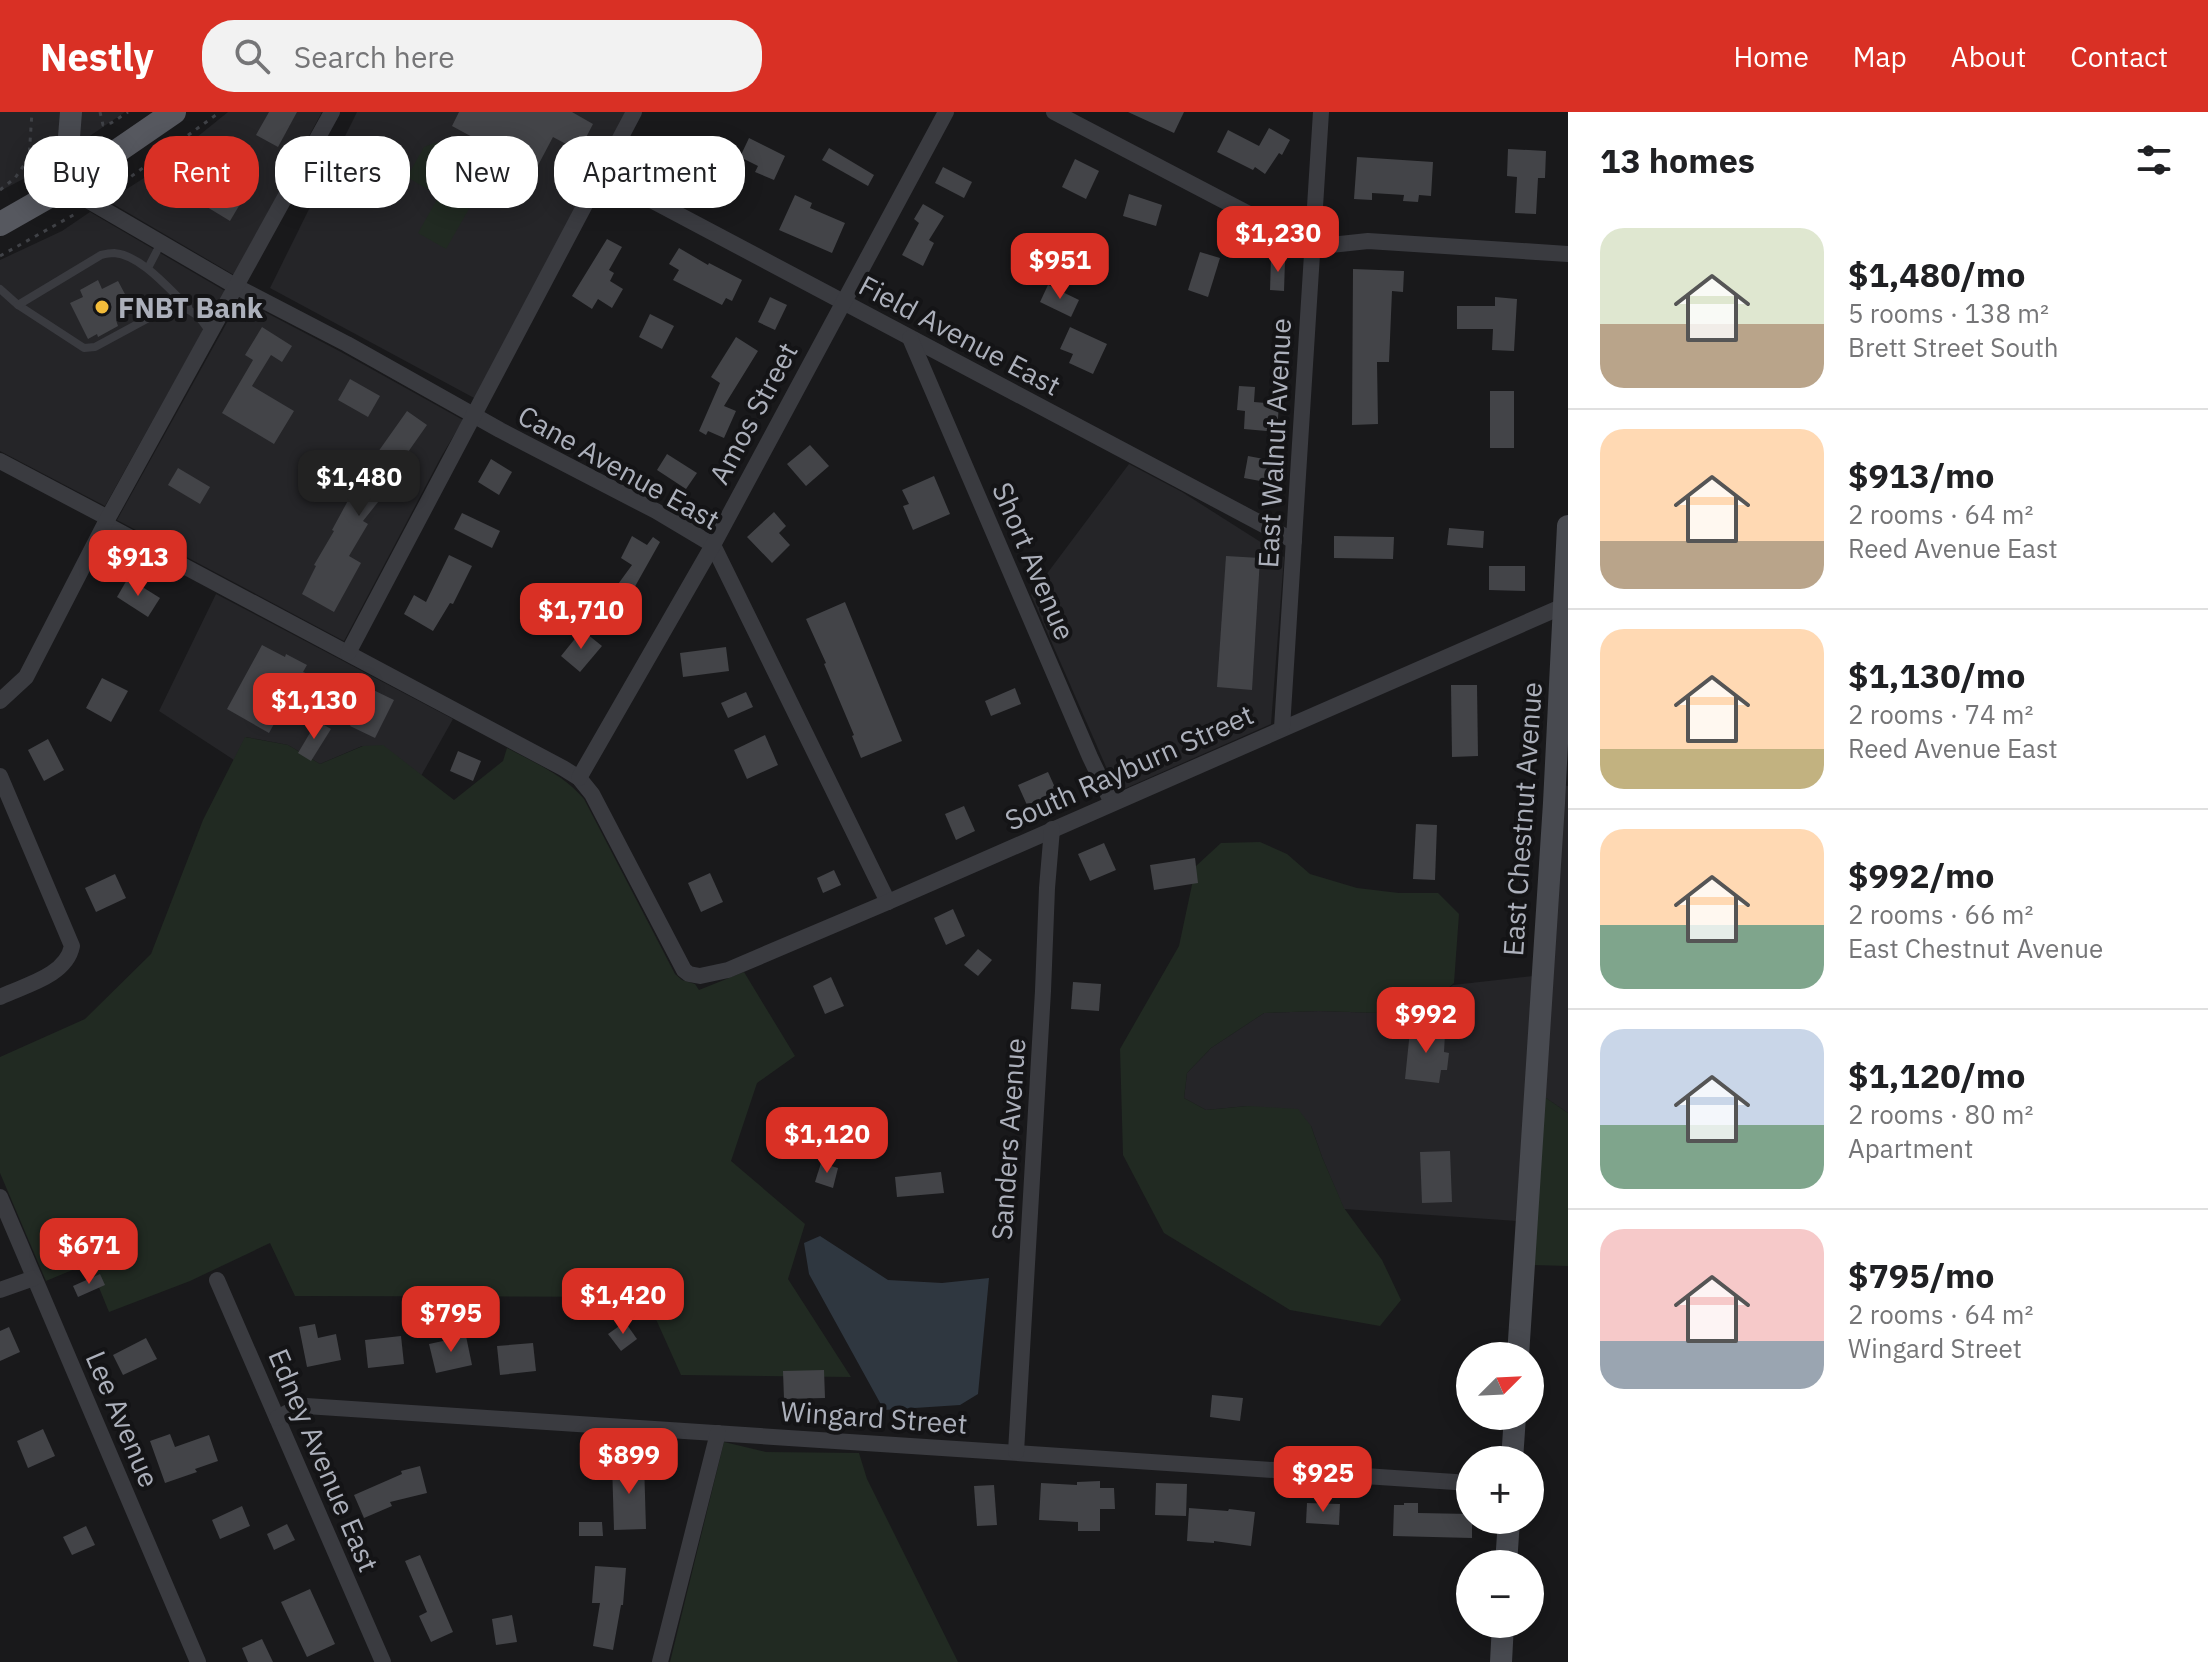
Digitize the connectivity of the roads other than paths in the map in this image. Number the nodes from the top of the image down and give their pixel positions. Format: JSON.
{"nodes":[{"id":1,"x":71,"y":112,"type":"edge"},
{"id":2,"x":174,"y":112,"type":"edge"},
{"id":3,"x":332,"y":112,"type":"edge"},
{"id":4,"x":634,"y":112,"type":"edge"},
{"id":5,"x":946,"y":112,"type":"edge"},
{"id":6,"x":1054,"y":112,"type":"edge"},
{"id":7,"x":1321,"y":112,"type":"edge"},
{"id":8,"x":69,"y":136,"type":"edge"},
{"id":9,"x":622,"y":136,"type":"edge"},
{"id":10,"x":128,"y":144,"type":"edge"},
{"id":11,"x":28,"y":208,"type":"edge"},
{"id":12,"x":100,"y":208,"type":"edge"},
{"id":13,"x":584,"y":208,"type":"edge"},
{"id":14,"x":666,"y":208,"type":"edge"},
{"id":15,"x":0,"y":224,"type":"edge"},
{"id":16,"x":161,"y":243,"type":"junction"},
{"id":17,"x":1312,"y":247,"type":"junction"},
{"id":18,"x":1568,"y":254,"type":"edge"},
{"id":19,"x":148,"y":268,"type":"junction"},
{"id":20,"x":237,"y":287,"type":"junction"},
{"id":21,"x":0,"y":289,"type":"edge"},
{"id":22,"x":843,"y":302,"type":"junction"},
{"id":23,"x":18,"y":305,"type":"junction"},
{"id":24,"x":192,"y":311,"type":"junction"},
{"id":25,"x":211,"y":334,"type":"junction"},
{"id":26,"x":910,"y":338,"type":"junction"},
{"id":27,"x":475,"y":416,"type":"junction"},
{"id":28,"x":0,"y":461,"type":"edge"},
{"id":29,"x":106,"y":521,"type":"junction"},
{"id":30,"x":1568,"y":526,"type":"edge"},
{"id":31,"x":1294,"y":541,"type":"junction"},
{"id":32,"x":713,"y":545,"type":"junction"},
{"id":33,"x":1566,"y":605,"type":"edge"},
{"id":34,"x":348,"y":653,"type":"junction"},
{"id":35,"x":0,"y":701,"type":"edge"},
{"id":36,"x":1282,"y":728,"type":"junction"},
{"id":37,"x":0,"y":776,"type":"edge"},
{"id":38,"x":579,"y":778,"type":"junction"},
{"id":39,"x":1112,"y":803,"type":"junction"},
{"id":40,"x":1052,"y":829,"type":"junction"},
{"id":41,"x":888,"y":902,"type":"junction"},
{"id":42,"x":0,"y":997,"type":"edge"},
{"id":43,"x":0,"y":1197,"type":"edge"},
{"id":44,"x":34,"y":1278,"type":"junction"},
{"id":45,"x":217,"y":1280,"type":"dead end"},
{"id":46,"x":0,"y":1290,"type":"edge"},
{"id":47,"x":1519,"y":1342,"type":"edge"},
{"id":48,"x":277,"y":1418,"type":"junction"},
{"id":49,"x":718,"y":1433,"type":"junction"},
{"id":50,"x":1016,"y":1452,"type":"junction"},
{"id":51,"x":1456,"y":1482,"type":"edge"},
{"id":52,"x":1502,"y":1638,"type":"edge"},
{"id":53,"x":198,"y":1662,"type":"edge"},
{"id":54,"x":383,"y":1662,"type":"edge"},
{"id":55,"x":660,"y":1662,"type":"edge"},
{"id":56,"x":1501,"y":1662,"type":"edge"}],
"edges":[{"from":1,"to":8,"type":"street"},
{"from":2,"to":10,"type":"main road"},
{"from":3,"to":20,"type":"street"},
{"from":4,"to":9,"type":"street"},
{"from":5,"to":22,"type":"street","name":"Amos Street"},
{"from":6,"to":17,"type":"street"},
{"from":7,"to":17,"type":"street","name":"East Walnut Avenue"},
{"from":11,"to":15,"type":"main road"},
{"from":12,"to":16,"type":"street","name":"Cane Avenue East"},
{"from":13,"to":27,"type":"street"},
{"from":14,"to":22,"type":"street","name":"Field Avenue East"},
{"from":16,"to":19,"type":"lane"},
{"from":16,"to":20,"type":"street","name":"Cane Avenue East"},
{"from":17,"to":18,"type":"street"},
{"from":17,"to":31,"type":"street","name":"East Walnut Avenue"},
{"from":19,"to":23,"type":"lane"},
{"from":19,"to":24,"type":"lane"},
{"from":20,"to":25,"type":"street"},
{"from":20,"to":27,"type":"street","name":"Cane Avenue East"},
{"from":21,"to":23,"type":"lane"},
{"from":22,"to":26,"type":"street","name":"Field Avenue East"},
{"from":22,"to":32,"type":"street","name":"Amos Street"},
{"from":23,"to":24,"type":"lane"},
{"from":24,"to":25,"type":"lane"},
{"from":25,"to":29,"type":"street"},
{"from":26,"to":31,"type":"street","name":"Field Avenue East"},
{"from":26,"to":39,"type":"street","name":"Short Avenue"},
{"from":27,"to":32,"type":"street","name":"Cane Avenue East"},
{"from":27,"to":34,"type":"street"},
{"from":28,"to":29,"type":"street"},
{"from":29,"to":34,"type":"street"},
{"from":29,"to":35,"type":"street"},
{"from":30,"to":33,"type":"street","name":"East Chestnut Avenue"},
{"from":31,"to":36,"type":"street","name":"East Walnut Avenue"},
{"from":32,"to":38,"type":"street","name":"Amos Street"},
{"from":32,"to":41,"type":"street","name":"Cane Avenue East"},
{"from":33,"to":36,"type":"street","name":"South Rayburn Street"},
{"from":33,"to":47,"type":"street","name":"East Chestnut Avenue"},
{"from":34,"to":38,"type":"street"},
{"from":36,"to":39,"type":"street","name":"South Rayburn Street"},
{"from":37,"to":42,"type":"street"},
{"from":38,"to":41,"type":"street","name":"South Rayburn Street"},
{"from":39,"to":40,"type":"street","name":"South Rayburn Street"},
{"from":40,"to":41,"type":"street","name":"South Rayburn Street"},
{"from":40,"to":50,"type":"street","name":"Sanders Avenue"},
{"from":43,"to":44,"type":"street","name":"Lee Avenue"},
{"from":44,"to":46,"type":"street"},
{"from":44,"to":53,"type":"street","name":"Lee Avenue"},
{"from":45,"to":48,"type":"street","name":"Edney Avenue East"},
{"from":48,"to":49,"type":"street","name":"Wingard Street"},
{"from":48,"to":54,"type":"street","name":"Edney Avenue East"},
{"from":49,"to":50,"type":"street","name":"Wingard Street"},
{"from":49,"to":55,"type":"street"},
{"from":50,"to":51,"type":"street","name":"Wingard Street"},
{"from":52,"to":56,"type":"street"}]}
